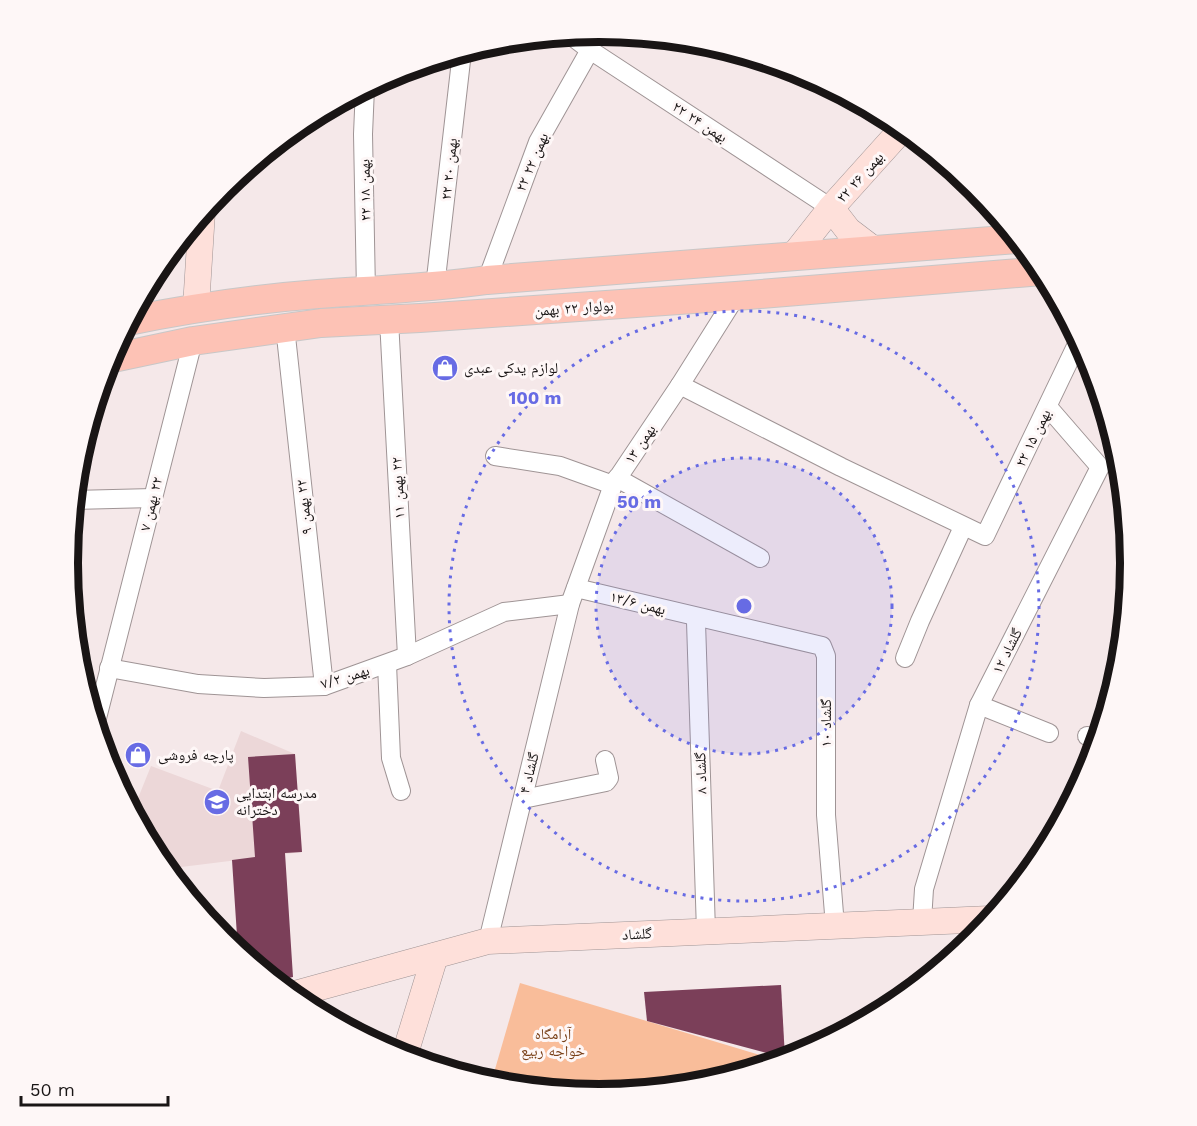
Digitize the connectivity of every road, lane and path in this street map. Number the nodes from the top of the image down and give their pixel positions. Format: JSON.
{"nodes":[{"id":1,"x":580,"y":43,"type":"edge"},
{"id":2,"x":590,"y":50,"type":"junction"},
{"id":3,"x":461,"y":61,"type":"edge"},
{"id":4,"x":365,"y":98,"type":"edge"},
{"id":5,"x":897,"y":136,"type":"edge"},
{"id":6,"x":831,"y":208,"type":"junction"},
{"id":7,"x":201,"y":226,"type":"edge"},
{"id":8,"x":1007,"y":240,"type":"edge"},
{"id":9,"x":873,"y":249,"type":"junction"},
{"id":10,"x":794,"y":255,"type":"junction"},
{"id":11,"x":1031,"y":272,"type":"edge"},
{"id":12,"x":487,"y":280,"type":"junction"},
{"id":13,"x":435,"y":287,"type":"junction"},
{"id":14,"x":366,"y":292,"type":"junction"},
{"id":15,"x":735,"y":296,"type":"junction"},
{"id":16,"x":196,"y":307,"type":"junction"},
{"id":17,"x":138,"y":319,"type":"edge"},
{"id":18,"x":389,"y":320,"type":"junction"},
{"id":19,"x":285,"y":327,"type":"junction"},
{"id":20,"x":193,"y":341,"type":"junction"},
{"id":21,"x":1074,"y":351,"type":"edge"},
{"id":22,"x":120,"y":356,"type":"edge"},
{"id":23,"x":680,"y":385,"type":"junction"},
{"id":24,"x":1048,"y":407,"type":"junction"},
{"id":25,"x":495,"y":456,"type":"dead end"},
{"id":26,"x":615,"y":482,"type":"junction"},
{"id":27,"x":153,"y":498,"type":"junction"},
{"id":28,"x":82,"y":500,"type":"edge"},
{"id":29,"x":963,"y":527,"type":"junction"},
{"id":30,"x":760,"y":558,"type":"dead end"},
{"id":31,"x":573,"y":596,"type":"junction"},
{"id":32,"x":700,"y":618,"type":"junction"},
{"id":33,"x":407,"y":656,"type":"junction"},
{"id":34,"x":905,"y":658,"type":"dead end"},
{"id":35,"x":387,"y":664,"type":"junction"},
{"id":36,"x":110,"y":668,"type":"junction"},
{"id":37,"x":324,"y":686,"type":"junction"},
{"id":38,"x":980,"y":705,"type":"junction"},
{"id":39,"x":99,"y":711,"type":"edge"},
{"id":40,"x":1049,"y":733,"type":"dead end"},
{"id":41,"x":605,"y":760,"type":"dead end"},
{"id":42,"x":401,"y":791,"type":"dead end"},
{"id":43,"x":523,"y":799,"type":"junction"},
{"id":44,"x":978,"y":919,"type":"edge"},
{"id":45,"x":922,"y":921,"type":"junction"},
{"id":46,"x":835,"y":926,"type":"junction"},
{"id":47,"x":705,"y":931,"type":"junction"},
{"id":48,"x":488,"y":941,"type":"junction"},
{"id":49,"x":435,"y":956,"type":"junction"},
{"id":50,"x":303,"y":992,"type":"edge"},
{"id":51,"x":407,"y":1047,"type":"edge"}],
"edges":[{"from":1,"to":2,"type":"street","name":"۲۲ بهمن ۲۴"},
{"from":2,"to":6,"type":"street","name":"۲۲ بهمن ۲۴"},
{"from":2,"to":12,"type":"street","name":"۲۲ بهمن ۲۲"},
{"from":3,"to":13,"type":"street","name":"۲۲ بهمن ۲۰"},
{"from":4,"to":14,"type":"street","name":"۲۲ بهمن ۱۸"},
{"from":5,"to":6,"type":"street","name":"۲۲ بهمن ۲۶"},
{"from":6,"to":9,"type":"street","name":"۲۲ بهمن ۲۶"},
{"from":6,"to":10,"type":"street"},
{"from":7,"to":16,"type":"street"},
{"from":8,"to":9,"type":"main road"},
{"from":9,"to":10,"type":"main road"},
{"from":10,"to":12,"type":"main road"},
{"from":11,"to":15,"type":"main road","name":"بولوار ۲۲ بهمن"},
{"from":12,"to":13,"type":"main road"},
{"from":13,"to":14,"type":"main road"},
{"from":14,"to":16,"type":"main road"},
{"from":15,"to":18,"type":"main road","name":"بولوار ۲۲ بهمن"},
{"from":15,"to":23,"type":"street","name":"بهمن ۱۳"},
{"from":16,"to":17,"type":"main road"},
{"from":18,"to":19,"type":"main road","name":"بولوار ۲۲ بهمن"},
{"from":18,"to":33,"type":"street","name":"٢٢ بهمن ١١"},
{"from":19,"to":20,"type":"main road","name":"بولوار ۲۲ بهمن"},
{"from":19,"to":37,"type":"street","name":"٢٢ بهمن ۹"},
{"from":20,"to":22,"type":"main road","name":"بولوار ۲۲ بهمن"},
{"from":20,"to":27,"type":"street","name":"٢٢ بهمن ٧"},
{"from":21,"to":24,"type":"street","name":"۲۲ بهمن ۱۵"},
{"from":23,"to":26,"type":"street","name":"بهمن ۱۳"},
{"from":23,"to":29,"type":"street"},
{"from":24,"to":29,"type":"street","name":"۲۲ بهمن ۱۵"},
{"from":24,"to":38,"type":"street","name":"گلشاد ۱۲"},
{"from":25,"to":26,"type":"street"},
{"from":26,"to":30,"type":"street"},
{"from":26,"to":31,"type":"street","name":"بهمن ۱۳"},
{"from":27,"to":28,"type":"street"},
{"from":27,"to":36,"type":"street","name":"٢٢ بهمن ٧"},
{"from":29,"to":34,"type":"street"},
{"from":31,"to":32,"type":"street","name":"بهمن ۱۳/۶"},
{"from":31,"to":33,"type":"street","name":"بهمن ۷/۲"},
{"from":31,"to":43,"type":"street","name":"گلشاد ۴"},
{"from":32,"to":46,"type":"street","name":"گلشاد ۱۰"},
{"from":32,"to":47,"type":"street","name":"گلشاد ۸"},
{"from":33,"to":35,"type":"street","name":"بهمن ۷/۲"},
{"from":35,"to":37,"type":"street","name":"بهمن ۷/۲"},
{"from":35,"to":42,"type":"street"},
{"from":36,"to":37,"type":"street","name":"بهمن ۷/۲"},
{"from":36,"to":39,"type":"street","name":"٢٢ بهمن ٧"},
{"from":38,"to":40,"type":"street"},
{"from":38,"to":45,"type":"street","name":"گلشاد ۱۲"},
{"from":41,"to":43,"type":"street"},
{"from":43,"to":48,"type":"street","name":"گلشاد ۴"},
{"from":44,"to":45,"type":"street","name":"گلشاد"},
{"from":45,"to":46,"type":"street","name":"گلشاد"},
{"from":46,"to":47,"type":"street","name":"گلشاد"},
{"from":47,"to":48,"type":"street","name":"گلشاد"},
{"from":48,"to":49,"type":"street","name":"گلشاد"},
{"from":49,"to":50,"type":"street","name":"گلشاد"},
{"from":49,"to":51,"type":"street"}]}
